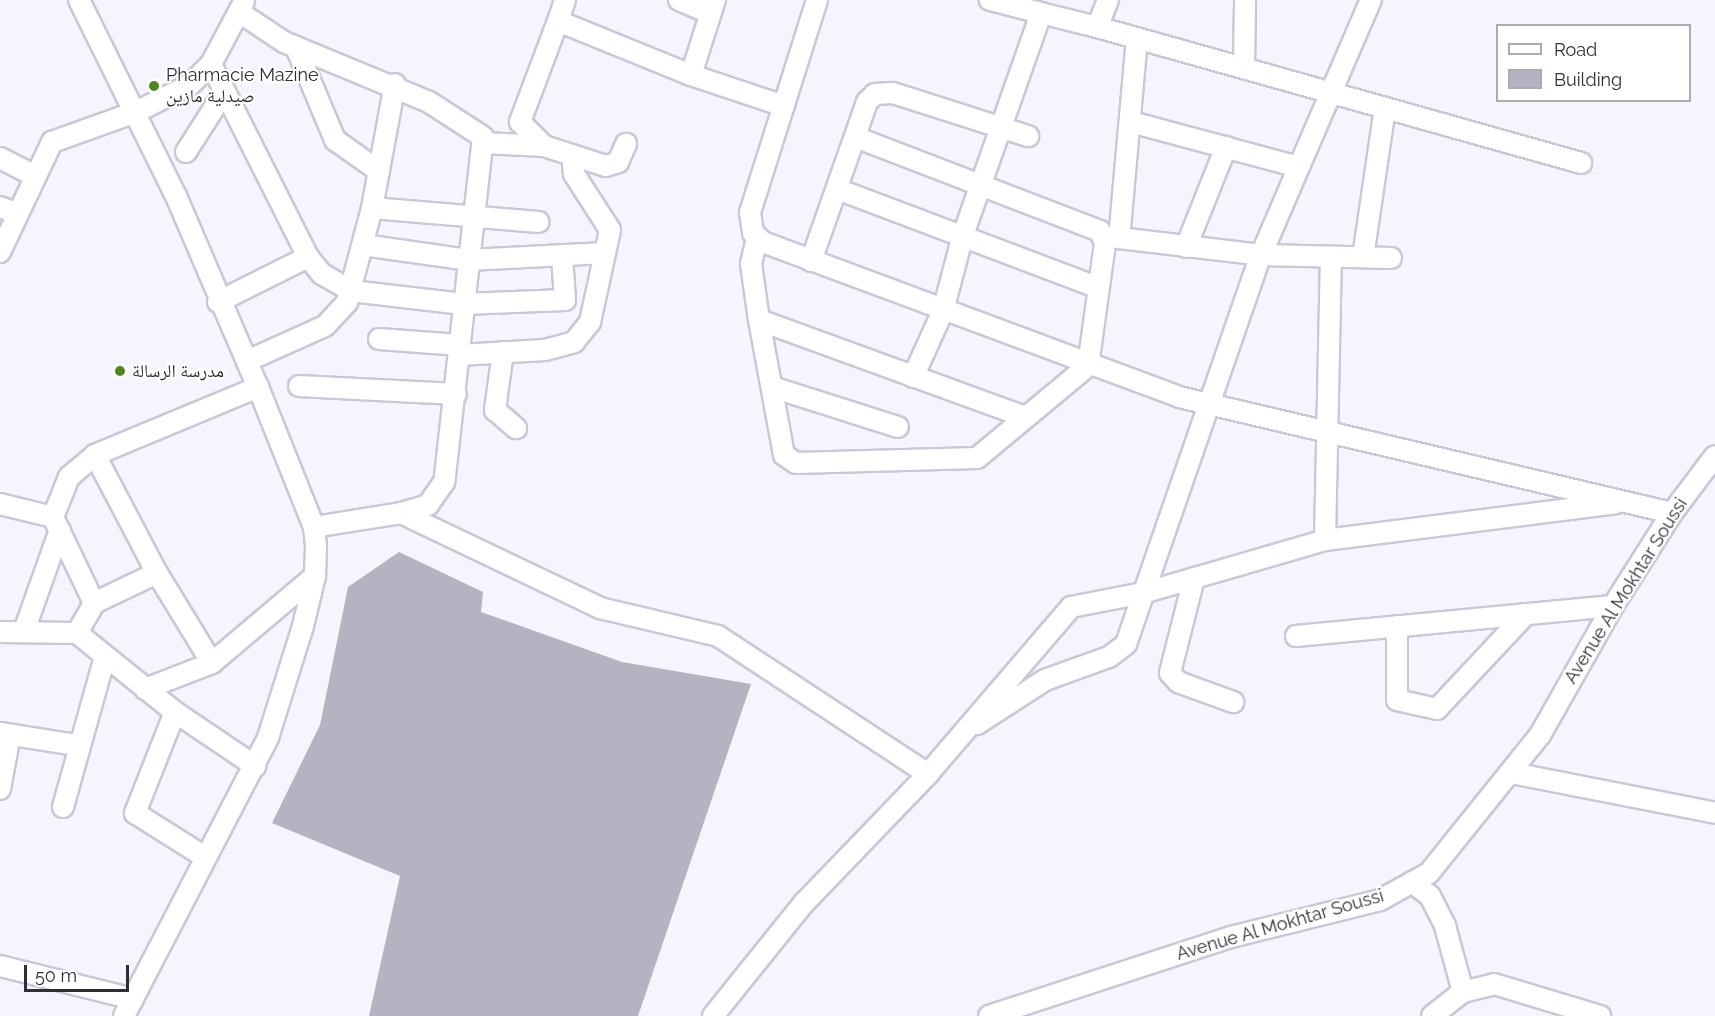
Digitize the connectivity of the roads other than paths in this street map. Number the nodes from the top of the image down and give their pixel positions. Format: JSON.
{"nodes":[{"id":1,"x":79,"y":0,"type":"edge"},
{"id":2,"x":565,"y":0,"type":"edge"},
{"id":3,"x":679,"y":0,"type":"edge"},
{"id":4,"x":817,"y":0,"type":"edge"},
{"id":5,"x":990,"y":0,"type":"edge"},
{"id":6,"x":1108,"y":0,"type":"edge"},
{"id":7,"x":1244,"y":0,"type":"edge"},
{"id":8,"x":1371,"y":0,"type":"edge"},
{"id":9,"x":242,"y":6,"type":"edge"},
{"id":10,"x":712,"y":7,"type":"edge"},
{"id":11,"x":1046,"y":9,"type":"edge"},
{"id":12,"x":558,"y":21,"type":"junction"},
{"id":13,"x":1097,"y":27,"type":"junction"},
{"id":14,"x":1128,"y":36,"type":"junction"},
{"id":15,"x":296,"y":47,"type":"junction"},
{"id":16,"x":211,"y":64,"type":"junction"},
{"id":17,"x":1244,"y":67,"type":"junction"},
{"id":18,"x":691,"y":75,"type":"junction"},
{"id":19,"x":395,"y":84,"type":"junction"},
{"id":20,"x":1331,"y":93,"type":"junction"},
{"id":21,"x":223,"y":94,"type":"junction"},
{"id":22,"x":784,"y":106,"type":"junction"},
{"id":23,"x":1385,"y":108,"type":"junction"},
{"id":24,"x":136,"y":112,"type":"junction"},
{"id":25,"x":1131,"y":122,"type":"junction"},
{"id":26,"x":1002,"y":127,"type":"junction"},
{"id":27,"x":855,"y":136,"type":"junction"},
{"id":28,"x":1028,"y":136,"type":"dead end"},
{"id":29,"x":483,"y":143,"type":"junction"},
{"id":30,"x":626,"y":144,"type":"dead end"},
{"id":31,"x":544,"y":146,"type":"junction"},
{"id":32,"x":1226,"y":147,"type":"junction"},
{"id":33,"x":186,"y":152,"type":"dead end"},
{"id":34,"x":572,"y":155,"type":"junction"},
{"id":35,"x":0,"y":158,"type":"edge"},
{"id":36,"x":1581,"y":163,"type":"dead end"},
{"id":37,"x":1299,"y":166,"type":"junction"},
{"id":38,"x":379,"y":171,"type":"junction"},
{"id":39,"x":34,"y":175,"type":"junction"},
{"id":40,"x":982,"y":183,"type":"junction"},
{"id":41,"x":837,"y":189,"type":"junction"},
{"id":42,"x":372,"y":208,"type":"junction"},
{"id":43,"x":9,"y":210,"type":"edge"},
{"id":44,"x":474,"y":214,"type":"junction"},
{"id":45,"x":538,"y":222,"type":"dead end"},
{"id":46,"x":963,"y":235,"type":"junction"},
{"id":47,"x":757,"y":238,"type":"junction"},
{"id":48,"x":363,"y":245,"type":"junction"},
{"id":49,"x":1186,"y":248,"type":"junction"},
{"id":50,"x":0,"y":252,"type":"edge"},
{"id":51,"x":605,"y":253,"type":"junction"},
{"id":52,"x":562,"y":255,"type":"junction"},
{"id":53,"x":1261,"y":255,"type":"junction"},
{"id":54,"x":308,"y":257,"type":"junction"},
{"id":55,"x":1331,"y":257,"type":"junction"},
{"id":56,"x":1363,"y":257,"type":"junction"},
{"id":57,"x":1391,"y":258,"type":"dead end"},
{"id":58,"x":468,"y":260,"type":"junction"},
{"id":59,"x":811,"y":261,"type":"junction"},
{"id":60,"x":1099,"y":288,"type":"junction"},
{"id":61,"x":351,"y":291,"type":"junction"},
{"id":62,"x":564,"y":300,"type":"junction"},
{"id":63,"x":595,"y":300,"type":"junction"},
{"id":64,"x":218,"y":302,"type":"junction"},
{"id":65,"x":463,"y":304,"type":"junction"},
{"id":66,"x":943,"y":311,"type":"junction"},
{"id":67,"x":759,"y":320,"type":"junction"},
{"id":68,"x":379,"y":339,"type":"dead end"},
{"id":69,"x":460,"y":350,"type":"junction"},
{"id":70,"x":503,"y":352,"type":"junction"},
{"id":71,"x":247,"y":361,"type":"junction"},
{"id":72,"x":1088,"y":366,"type":"junction"},
{"id":73,"x":913,"y":376,"type":"junction"},
{"id":74,"x":299,"y":386,"type":"dead end"},
{"id":75,"x":258,"y":387,"type":"junction"},
{"id":76,"x":772,"y":387,"type":"junction"},
{"id":77,"x":456,"y":394,"type":"junction"},
{"id":78,"x":1212,"y":407,"type":"junction"},
{"id":79,"x":1025,"y":417,"type":"junction"},
{"id":80,"x":898,"y":427,"type":"dead end"},
{"id":81,"x":516,"y":429,"type":"dead end"},
{"id":82,"x":1324,"y":433,"type":"junction"},
{"id":83,"x":95,"y":454,"type":"junction"},
{"id":84,"x":1715,"y":456,"type":"edge"},
{"id":85,"x":1622,"y":502,"type":"junction"},
{"id":86,"x":0,"y":504,"type":"edge"},
{"id":87,"x":401,"y":513,"type":"junction"},
{"id":88,"x":1672,"y":513,"type":"junction"},
{"id":89,"x":56,"y":524,"type":"junction"},
{"id":90,"x":314,"y":527,"type":"junction"},
{"id":91,"x":1325,"y":540,"type":"junction"},
{"id":92,"x":157,"y":573,"type":"junction"},
{"id":93,"x":315,"y":576,"type":"junction"},
{"id":94,"x":1194,"y":578,"type":"junction"},
{"id":95,"x":1143,"y":593,"type":"junction"},
{"id":96,"x":94,"y":603,"type":"junction"},
{"id":97,"x":1613,"y":606,"type":"junction"},
{"id":98,"x":1526,"y":614,"type":"junction"},
{"id":99,"x":1397,"y":626,"type":"junction"},
{"id":100,"x":24,"y":631,"type":"junction"},
{"id":101,"x":0,"y":632,"type":"edge"},
{"id":102,"x":77,"y":633,"type":"junction"},
{"id":103,"x":1296,"y":636,"type":"dead end"},
{"id":104,"x":105,"y":657,"type":"junction"},
{"id":105,"x":212,"y":663,"type":"junction"},
{"id":106,"x":145,"y":689,"type":"junction"},
{"id":107,"x":1233,"y":702,"type":"dead end"},
{"id":108,"x":175,"y":712,"type":"junction"},
{"id":109,"x":5,"y":734,"type":"edge"},
{"id":110,"x":958,"y":736,"type":"junction"},
{"id":111,"x":78,"y":745,"type":"junction"},
{"id":112,"x":255,"y":766,"type":"junction"},
{"id":113,"x":1512,"y":773,"type":"junction"},
{"id":114,"x":928,"y":774,"type":"junction"},
{"id":115,"x":0,"y":789,"type":"edge"},
{"id":116,"x":63,"y":807,"type":"dead end"},
{"id":117,"x":1715,"y":813,"type":"edge"},
{"id":118,"x":205,"y":857,"type":"junction"},
{"id":119,"x":1412,"y":882,"type":"junction"},
{"id":120,"x":4,"y":971,"type":"edge"},
{"id":121,"x":1464,"y":992,"type":"junction"},
{"id":122,"x":128,"y":1007,"type":"edge"},
{"id":123,"x":1037,"y":1008,"type":"edge"},
{"id":124,"x":1437,"y":1011,"type":"edge"},
{"id":125,"x":1595,"y":1015,"type":"edge"},
{"id":126,"x":713,"y":1016,"type":"edge"},
{"id":127,"x":989,"y":1016,"type":"edge"}],
"edges":[{"from":1,"to":24,"type":"street"},
{"from":2,"to":12,"type":"street"},
{"from":3,"to":10,"type":"street"},
{"from":4,"to":22,"type":"street"},
{"from":5,"to":11,"type":"street"},
{"from":6,"to":13,"type":"street"},
{"from":7,"to":17,"type":"street"},
{"from":8,"to":20,"type":"street"},
{"from":9,"to":15,"type":"street"},
{"from":9,"to":16,"type":"street"},
{"from":10,"to":18,"type":"street"},
{"from":11,"to":13,"type":"street"},
{"from":11,"to":26,"type":"street"},
{"from":12,"to":18,"type":"street"},
{"from":12,"to":31,"type":"street"},
{"from":13,"to":14,"type":"street"},
{"from":14,"to":17,"type":"street"},
{"from":14,"to":25,"type":"street"},
{"from":15,"to":19,"type":"street"},
{"from":15,"to":38,"type":"street"},
{"from":16,"to":21,"type":"street"},
{"from":16,"to":24,"type":"street"},
{"from":17,"to":20,"type":"street"},
{"from":18,"to":22,"type":"street"},
{"from":19,"to":29,"type":"street"},
{"from":19,"to":38,"type":"street"},
{"from":20,"to":23,"type":"street"},
{"from":20,"to":37,"type":"street"},
{"from":21,"to":33,"type":"street"},
{"from":21,"to":54,"type":"street"},
{"from":22,"to":47,"type":"street"},
{"from":23,"to":36,"type":"street"},
{"from":23,"to":56,"type":"street"},
{"from":24,"to":39,"type":"street"},
{"from":24,"to":64,"type":"street"},
{"from":25,"to":32,"type":"street"},
{"from":25,"to":49,"type":"street"},
{"from":26,"to":27,"type":"street"},
{"from":26,"to":28,"type":"street"},
{"from":26,"to":40,"type":"street"},
{"from":27,"to":40,"type":"street"},
{"from":27,"to":41,"type":"street"},
{"from":29,"to":31,"type":"street"},
{"from":29,"to":44,"type":"street"},
{"from":30,"to":34,"type":"street"},
{"from":31,"to":34,"type":"street"},
{"from":32,"to":37,"type":"street"},
{"from":32,"to":49,"type":"street"},
{"from":34,"to":51,"type":"street"},
{"from":35,"to":39,"type":"street"},
{"from":37,"to":53,"type":"street"},
{"from":38,"to":42,"type":"street"},
{"from":39,"to":43,"type":"street"},
{"from":40,"to":46,"type":"street"},
{"from":40,"to":60,"type":"street"},
{"from":41,"to":46,"type":"street"},
{"from":41,"to":59,"type":"street"},
{"from":42,"to":44,"type":"street"},
{"from":42,"to":48,"type":"street"},
{"from":43,"to":50,"type":"street"},
{"from":44,"to":45,"type":"street"},
{"from":44,"to":58,"type":"street"},
{"from":46,"to":60,"type":"street"},
{"from":46,"to":66,"type":"street"},
{"from":47,"to":59,"type":"street"},
{"from":47,"to":67,"type":"street"},
{"from":48,"to":58,"type":"street"},
{"from":48,"to":61,"type":"street"},
{"from":49,"to":53,"type":"street"},
{"from":51,"to":52,"type":"street"},
{"from":51,"to":63,"type":"street"},
{"from":52,"to":58,"type":"street"},
{"from":52,"to":62,"type":"street"},
{"from":53,"to":55,"type":"street"},
{"from":53,"to":78,"type":"street"},
{"from":54,"to":61,"type":"street"},
{"from":54,"to":64,"type":"street"},
{"from":55,"to":56,"type":"street"},
{"from":55,"to":82,"type":"street"},
{"from":56,"to":57,"type":"street"},
{"from":58,"to":65,"type":"street"},
{"from":59,"to":66,"type":"street"},
{"from":60,"to":72,"type":"street"},
{"from":61,"to":65,"type":"street"},
{"from":61,"to":71,"type":"street"},
{"from":62,"to":63,"type":"street"},
{"from":62,"to":65,"type":"street"},
{"from":63,"to":70,"type":"street"},
{"from":64,"to":71,"type":"street"},
{"from":65,"to":69,"type":"street"},
{"from":66,"to":72,"type":"street"},
{"from":66,"to":73,"type":"street"},
{"from":67,"to":73,"type":"street"},
{"from":67,"to":76,"type":"street"},
{"from":68,"to":69,"type":"street"},
{"from":69,"to":70,"type":"street"},
{"from":69,"to":77,"type":"street"},
{"from":70,"to":81,"type":"street"},
{"from":71,"to":75,"type":"street"},
{"from":72,"to":78,"type":"street"},
{"from":72,"to":79,"type":"street"},
{"from":73,"to":79,"type":"street"},
{"from":74,"to":77,"type":"street"},
{"from":75,"to":83,"type":"street"},
{"from":75,"to":90,"type":"street"},
{"from":76,"to":79,"type":"street"},
{"from":76,"to":80,"type":"street"},
{"from":77,"to":87,"type":"street"},
{"from":78,"to":82,"type":"street"},
{"from":78,"to":95,"type":"street"},
{"from":82,"to":85,"type":"street"},
{"from":82,"to":91,"type":"street"},
{"from":83,"to":89,"type":"street"},
{"from":83,"to":92,"type":"street"},
{"from":84,"to":88,"type":"street","name":"Avenue Al Mokhtar Soussi"},
{"from":85,"to":88,"type":"street"},
{"from":85,"to":91,"type":"street"},
{"from":86,"to":89,"type":"street"},
{"from":87,"to":90,"type":"street"},
{"from":87,"to":114,"type":"street"},
{"from":88,"to":97,"type":"street","name":"Avenue Al Mokhtar Soussi"},
{"from":89,"to":96,"type":"street"},
{"from":89,"to":100,"type":"street"},
{"from":90,"to":93,"type":"street"},
{"from":91,"to":94,"type":"street"},
{"from":92,"to":96,"type":"street"},
{"from":92,"to":105,"type":"street"},
{"from":93,"to":105,"type":"street"},
{"from":93,"to":112,"type":"street"},
{"from":94,"to":95,"type":"street"},
{"from":94,"to":107,"type":"street"},
{"from":95,"to":110,"type":"street"},
{"from":95,"to":110,"type":"street"},
{"from":96,"to":102,"type":"street"},
{"from":97,"to":98,"type":"street"},
{"from":97,"to":113,"type":"street","name":"Avenue Al Mokhtar Soussi"},
{"from":98,"to":99,"type":"street"},
{"from":98,"to":99,"type":"street"},
{"from":99,"to":103,"type":"street"},
{"from":100,"to":101,"type":"street"},
{"from":100,"to":102,"type":"street"},
{"from":102,"to":104,"type":"street"},
{"from":104,"to":106,"type":"street"},
{"from":104,"to":111,"type":"street"},
{"from":105,"to":106,"type":"street"},
{"from":106,"to":108,"type":"street"},
{"from":108,"to":112,"type":"street"},
{"from":108,"to":118,"type":"street"},
{"from":109,"to":111,"type":"street"},
{"from":109,"to":115,"type":"street"},
{"from":110,"to":114,"type":"street"},
{"from":111,"to":116,"type":"street"},
{"from":112,"to":118,"type":"street"},
{"from":113,"to":117,"type":"street"},
{"from":113,"to":119,"type":"street","name":"Avenue Al Mokhtar Soussi"},
{"from":114,"to":126,"type":"street"},
{"from":118,"to":122,"type":"street"},
{"from":119,"to":121,"type":"street"},
{"from":119,"to":123,"type":"street","name":"Avenue Al Mokhtar Soussi"},
{"from":120,"to":122,"type":"street"},
{"from":121,"to":124,"type":"street"},
{"from":121,"to":125,"type":"street"},
{"from":123,"to":127,"type":"street","name":"Avenue Al Mokhtar Soussi"}]}
